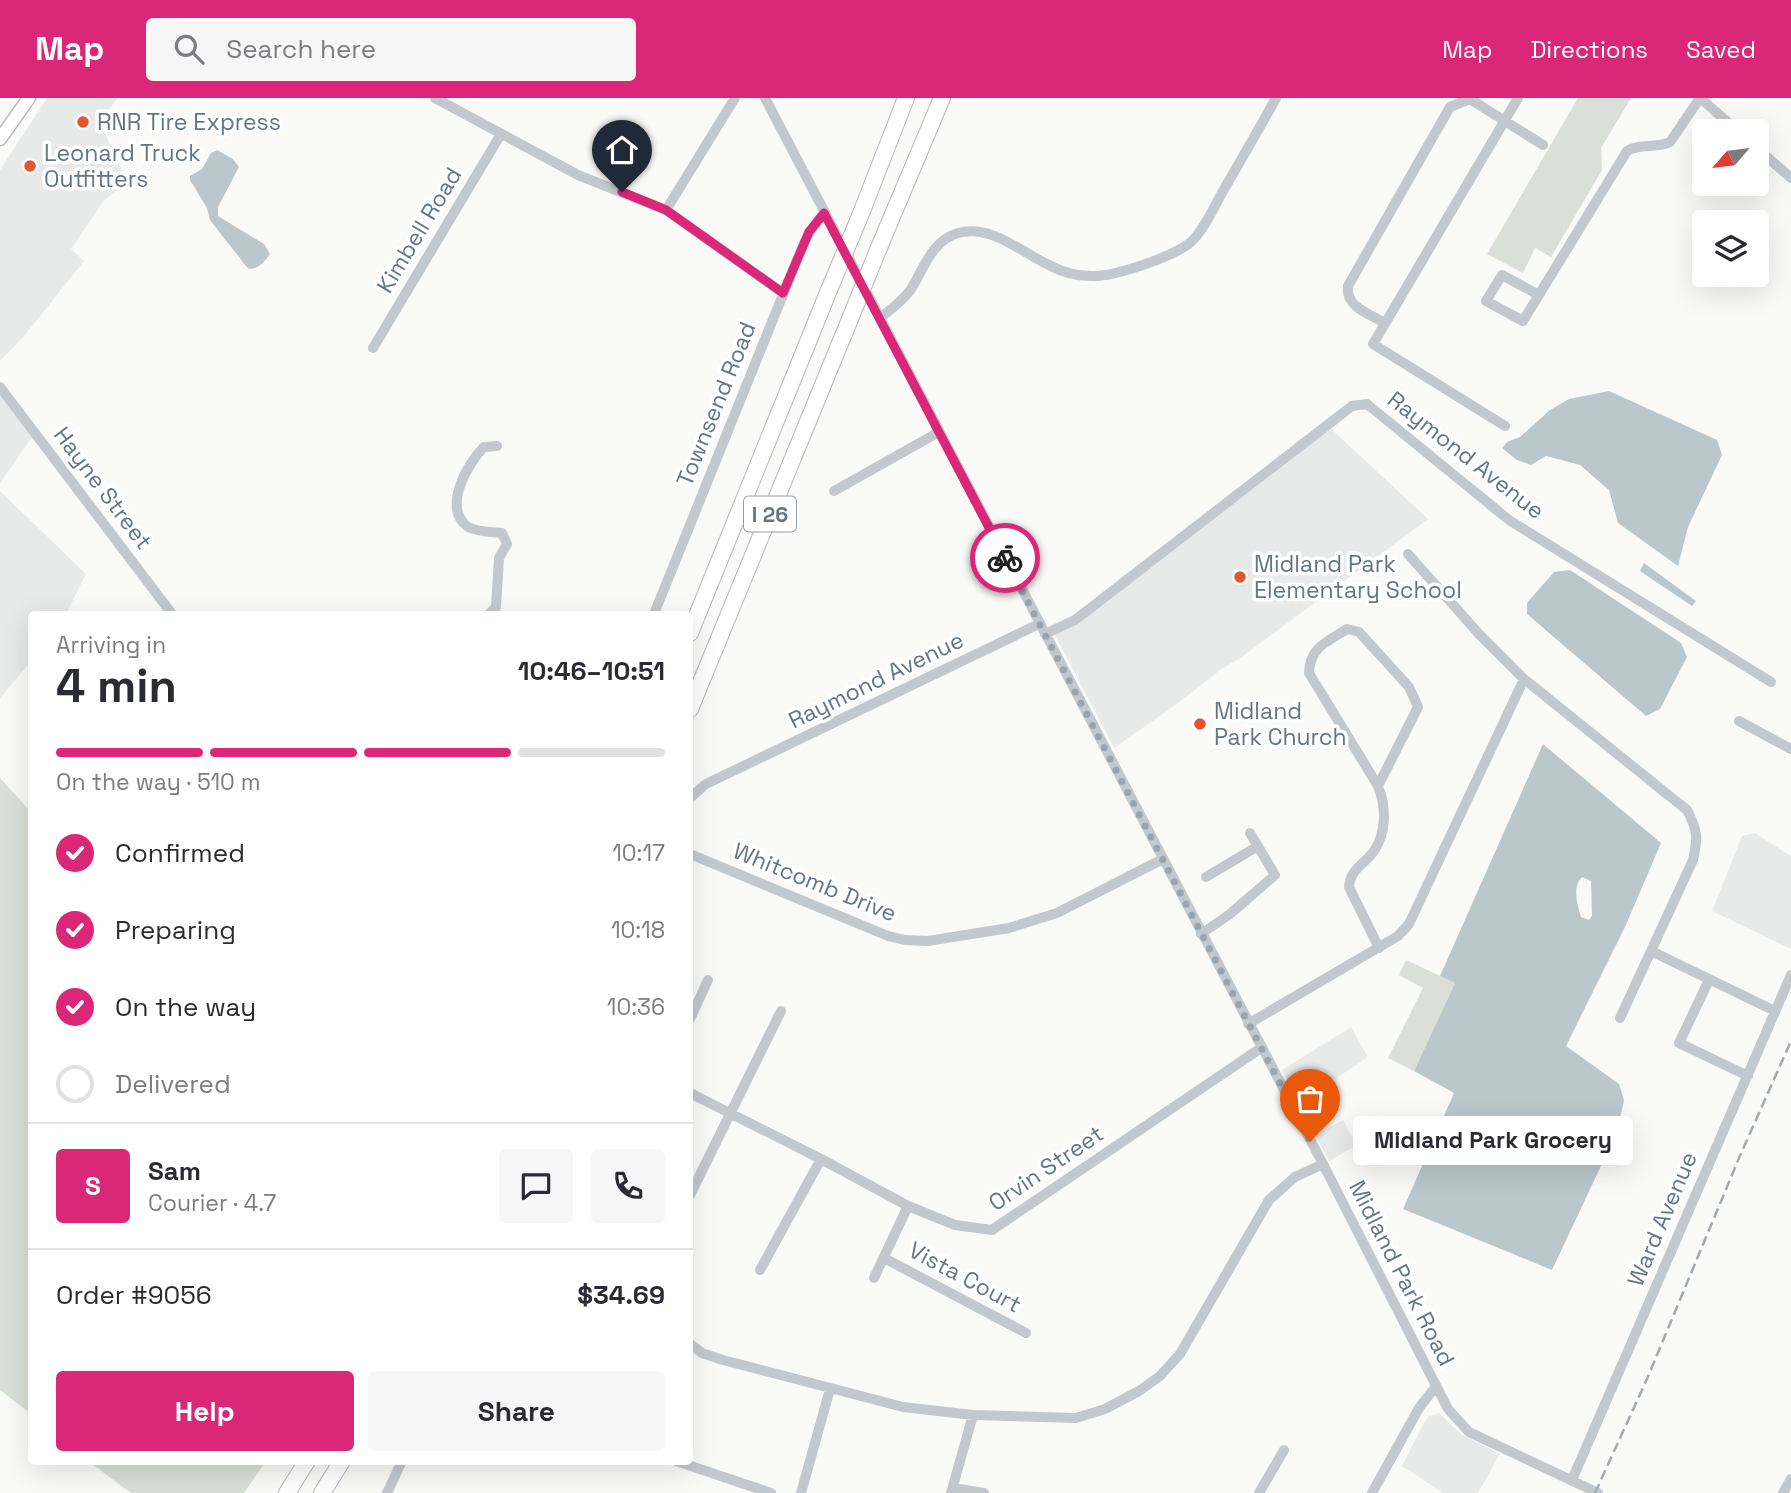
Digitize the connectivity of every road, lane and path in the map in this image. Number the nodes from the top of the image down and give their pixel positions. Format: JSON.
{"nodes":[{"id":1,"x":29,"y":98,"type":"edge"},
{"id":2,"x":435,"y":98,"type":"edge"},
{"id":3,"x":735,"y":98,"type":"edge"},
{"id":4,"x":765,"y":98,"type":"edge"},
{"id":5,"x":906,"y":98,"type":"edge"},
{"id":6,"x":943,"y":98,"type":"edge"},
{"id":7,"x":1276,"y":98,"type":"edge"},
{"id":8,"x":1518,"y":98,"type":"edge"},
{"id":9,"x":1700,"y":98,"type":"edge"},
{"id":10,"x":1724,"y":119,"type":"edge"},
{"id":11,"x":1505,"y":121,"type":"junction"},
{"id":12,"x":502,"y":134,"type":"junction"},
{"id":13,"x":0,"y":139,"type":"edge"},
{"id":14,"x":1543,"y":145,"type":"dead end"},
{"id":15,"x":1769,"y":159,"type":"edge"},
{"id":16,"x":1791,"y":178,"type":"edge"},
{"id":17,"x":666,"y":210,"type":"junction"},
{"id":18,"x":824,"y":213,"type":"junction"},
{"id":19,"x":783,"y":293,"type":"junction"},
{"id":20,"x":1539,"y":295,"type":"junction"},
{"id":21,"x":880,"y":318,"type":"junction"},
{"id":22,"x":1385,"y":323,"type":"junction"},
{"id":23,"x":373,"y":348,"type":"dead end"},
{"id":24,"x":0,"y":387,"type":"edge"},
{"id":25,"x":1505,"y":426,"type":"dead end"},
{"id":26,"x":939,"y":432,"type":"junction"},
{"id":27,"x":497,"y":446,"type":"dead end"},
{"id":28,"x":834,"y":491,"type":"dead end"},
{"id":29,"x":1408,"y":554,"type":"dead end"},
{"id":30,"x":170,"y":611,"type":"edge"},
{"id":31,"x":492,"y":611,"type":"edge"},
{"id":32,"x":655,"y":611,"type":"edge"},
{"id":33,"x":693,"y":627,"type":"edge"},
{"id":34,"x":1042,"y":629,"type":"junction"},
{"id":35,"x":1524,"y":678,"type":"junction"},
{"id":36,"x":1771,"y":682,"type":"dead end"},
{"id":37,"x":693,"y":702,"type":"edge"},
{"id":38,"x":1739,"y":721,"type":"dead end"},
{"id":39,"x":1791,"y":749,"type":"edge"},
{"id":40,"x":1378,"y":786,"type":"junction"},
{"id":41,"x":693,"y":795,"type":"edge"},
{"id":42,"x":1250,"y":833,"type":"dead end"},
{"id":43,"x":1258,"y":846,"type":"junction"},
{"id":44,"x":693,"y":855,"type":"edge"},
{"id":45,"x":1163,"y":859,"type":"junction"},
{"id":46,"x":1206,"y":877,"type":"dead end"},
{"id":47,"x":1202,"y":934,"type":"junction"},
{"id":48,"x":1379,"y":948,"type":"junction"},
{"id":49,"x":1651,"y":951,"type":"junction"},
{"id":50,"x":1791,"y":975,"type":"edge"},
{"id":51,"x":1709,"y":979,"type":"junction"},
{"id":52,"x":708,"y":980,"type":"dead end"},
{"id":53,"x":780,"y":1011,"type":"dead end"},
{"id":54,"x":1775,"y":1011,"type":"junction"},
{"id":55,"x":693,"y":1012,"type":"edge"},
{"id":56,"x":1620,"y":1018,"type":"dead end"},
{"id":57,"x":1248,"y":1024,"type":"junction"},
{"id":58,"x":1261,"y":1048,"type":"junction"},
{"id":59,"x":1748,"y":1076,"type":"junction"},
{"id":60,"x":693,"y":1094,"type":"edge"},
{"id":61,"x":730,"y":1113,"type":"junction"},
{"id":62,"x":821,"y":1159,"type":"junction"},
{"id":63,"x":1323,"y":1164,"type":"junction"},
{"id":64,"x":693,"y":1189,"type":"edge"},
{"id":65,"x":908,"y":1206,"type":"junction"},
{"id":66,"x":884,"y":1258,"type":"junction"},
{"id":67,"x":760,"y":1270,"type":"dead end"},
{"id":68,"x":874,"y":1278,"type":"dead end"},
{"id":69,"x":1026,"y":1333,"type":"dead end"},
{"id":70,"x":693,"y":1346,"type":"edge"},
{"id":71,"x":1436,"y":1386,"type":"junction"},
{"id":72,"x":830,"y":1389,"type":"junction"},
{"id":73,"x":973,"y":1415,"type":"junction"},
{"id":74,"x":1284,"y":1450,"type":"dead end"},
{"id":75,"x":304,"y":1465,"type":"edge"},
{"id":76,"x":340,"y":1465,"type":"edge"},
{"id":77,"x":400,"y":1465,"type":"edge"},
{"id":78,"x":688,"y":1465,"type":"edge"},
{"id":79,"x":1791,"y":1479,"type":"edge"},
{"id":80,"x":1572,"y":1480,"type":"junction"},
{"id":81,"x":952,"y":1490,"type":"edge"},
{"id":82,"x":285,"y":1493,"type":"edge"},
{"id":83,"x":322,"y":1493,"type":"edge"},
{"id":84,"x":387,"y":1493,"type":"edge"},
{"id":85,"x":771,"y":1493,"type":"edge"},
{"id":86,"x":802,"y":1493,"type":"edge"},
{"id":87,"x":984,"y":1493,"type":"edge"},
{"id":88,"x":1259,"y":1493,"type":"edge"},
{"id":89,"x":1372,"y":1493,"type":"edge"},
{"id":90,"x":1598,"y":1493,"type":"edge"},
{"id":91,"x":1783,"y":1493,"type":"edge"}],
"edges":[{"from":1,"to":13,"type":"main road"},
{"from":2,"to":12,"type":"street"},
{"from":3,"to":17,"type":"street"},
{"from":4,"to":18,"type":"street","name":"Midland Park Road"},
{"from":5,"to":33,"type":"highway","number":"I 26","bridge":true},
{"from":6,"to":37,"type":"highway","number":"I 26","bridge":true},
{"from":7,"to":21,"type":"street"},
{"from":8,"to":11,"type":"street"},
{"from":9,"to":10,"type":"street"},
{"from":9,"to":20,"type":"street"},
{"from":11,"to":14,"type":"street"},
{"from":11,"to":22,"type":"street"},
{"from":11,"to":22,"type":"street"},
{"from":12,"to":17,"type":"street"},
{"from":12,"to":23,"type":"street","name":"Kimbell Road"},
{"from":15,"to":16,"type":"street"},
{"from":17,"to":19,"type":"street"},
{"from":18,"to":19,"type":"street","name":"Townsend Road"},
{"from":18,"to":21,"type":"street","name":"Midland Park Road"},
{"from":19,"to":32,"type":"street","name":"Townsend Road"},
{"from":20,"to":20,"type":"street"},
{"from":21,"to":26,"type":"street","name":"Midland Park Road"},
{"from":22,"to":25,"type":"street"},
{"from":24,"to":30,"type":"street","name":"Hayne Street"},
{"from":26,"to":28,"type":"street"},
{"from":26,"to":34,"type":"street","name":"Midland Park Road"},
{"from":27,"to":31,"type":"street"},
{"from":29,"to":35,"type":"street"},
{"from":34,"to":36,"type":"street","name":"Raymond Avenue"},
{"from":34,"to":41,"type":"street","name":"Raymond Avenue"},
{"from":34,"to":45,"type":"street","name":"Midland Park Road"},
{"from":35,"to":48,"type":"street"},
{"from":35,"to":49,"type":"street"},
{"from":38,"to":39,"type":"street"},
{"from":40,"to":40,"type":"street"},
{"from":40,"to":48,"type":"street"},
{"from":42,"to":43,"type":"street"},
{"from":43,"to":46,"type":"street"},
{"from":43,"to":47,"type":"street"},
{"from":44,"to":45,"type":"street","name":"Whitcomb Drive"},
{"from":45,"to":47,"type":"street","name":"Midland Park Road"},
{"from":47,"to":57,"type":"street","name":"Midland Park Road"},
{"from":48,"to":57,"type":"street"},
{"from":49,"to":51,"type":"street"},
{"from":49,"to":56,"type":"street"},
{"from":50,"to":54,"type":"street","name":"Ward Avenue"},
{"from":51,"to":54,"type":"street"},
{"from":51,"to":59,"type":"street"},
{"from":52,"to":55,"type":"street"},
{"from":53,"to":61,"type":"street"},
{"from":54,"to":59,"type":"street","name":"Ward Avenue"},
{"from":57,"to":58,"type":"street","name":"Midland Park Road"},
{"from":58,"to":63,"type":"street","name":"Midland Park Road"},
{"from":58,"to":65,"type":"street","name":"Orvin Street"},
{"from":59,"to":80,"type":"street","name":"Ward Avenue"},
{"from":60,"to":61,"type":"street","name":"Orvin Street"},
{"from":61,"to":62,"type":"street","name":"Orvin Street"},
{"from":61,"to":64,"type":"street"},
{"from":62,"to":65,"type":"street","name":"Orvin Street"},
{"from":62,"to":67,"type":"street"},
{"from":63,"to":71,"type":"street","name":"Midland Park Road"},
{"from":63,"to":73,"type":"street"},
{"from":65,"to":66,"type":"street"},
{"from":66,"to":68,"type":"street"},
{"from":66,"to":69,"type":"street","name":"Vista Court"},
{"from":70,"to":72,"type":"street"},
{"from":71,"to":80,"type":"street","name":"Midland Park Road"},
{"from":71,"to":89,"type":"street"},
{"from":72,"to":73,"type":"street"},
{"from":72,"to":86,"type":"street"},
{"from":73,"to":81,"type":"street"},
{"from":74,"to":88,"type":"street"},
{"from":75,"to":82,"type":"highway"},
{"from":76,"to":83,"type":"highway"},
{"from":77,"to":84,"type":"street"},
{"from":78,"to":85,"type":"street"},
{"from":79,"to":91,"type":"street"},
{"from":80,"to":90,"type":"street","name":"Midland Park Road"},
{"from":81,"to":87,"type":"street"}]}
